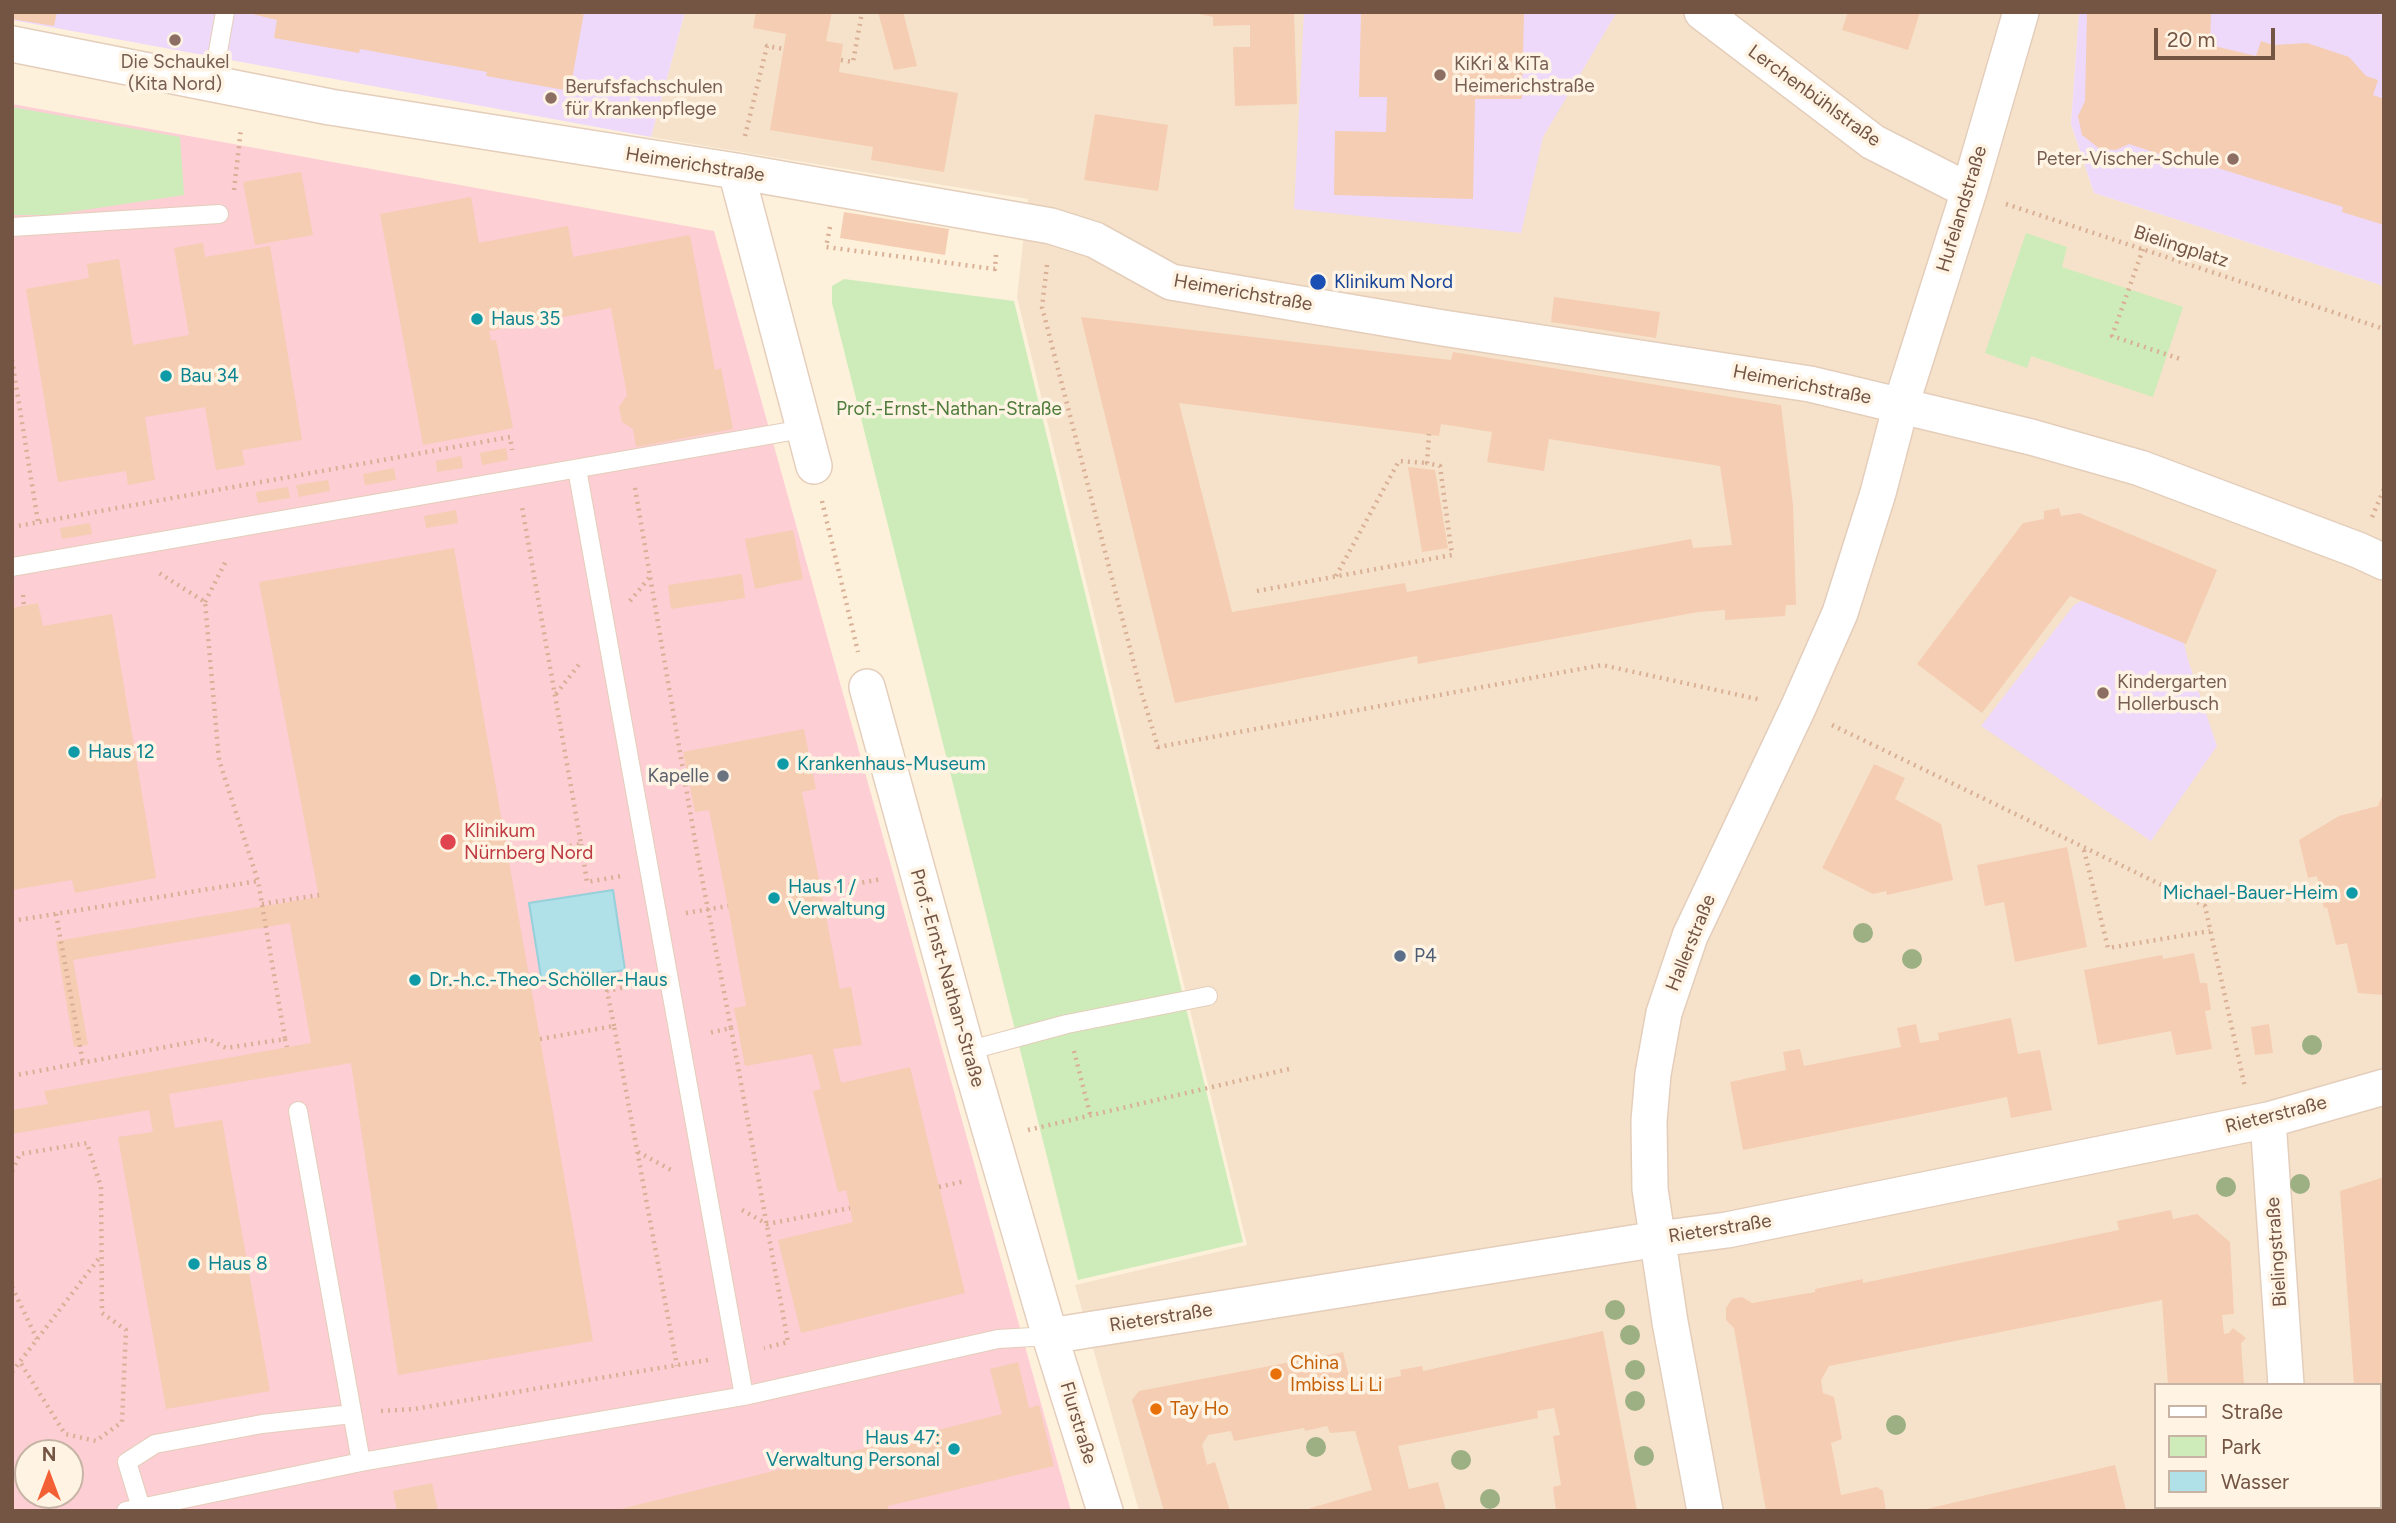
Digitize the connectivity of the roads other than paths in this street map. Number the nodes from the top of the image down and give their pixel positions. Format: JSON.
{"nodes":[{"id":1,"x":225,"y":12,"type":"edge"},
{"id":2,"x":1702,"y":12,"type":"edge"},
{"id":3,"x":2021,"y":12,"type":"edge"},
{"id":4,"x":12,"y":44,"type":"edge"},
{"id":5,"x":212,"y":85,"type":"junction"},
{"id":6,"x":736,"y":171,"type":"junction"},
{"id":7,"x":1969,"y":191,"type":"junction"},
{"id":8,"x":219,"y":214,"type":"road end"},
{"id":9,"x":12,"y":227,"type":"edge"},
{"id":10,"x":1901,"y":405,"type":"junction"},
{"id":11,"x":803,"y":429,"type":"junction"},
{"id":12,"x":814,"y":466,"type":"road end"},
{"id":13,"x":578,"y":469,"type":"junction"},
{"id":14,"x":2384,"y":562,"type":"edge"},
{"id":15,"x":12,"y":567,"type":"edge"},
{"id":16,"x":867,"y":687,"type":"road end"},
{"id":17,"x":1208,"y":996,"type":"dead end"},
{"id":18,"x":967,"y":1051,"type":"junction"},
{"id":19,"x":2384,"y":1087,"type":"edge"},
{"id":20,"x":298,"y":1111,"type":"dead end"},
{"id":21,"x":2261,"y":1121,"type":"junction"},
{"id":22,"x":1658,"y":1239,"type":"junction"},
{"id":23,"x":1050,"y":1336,"type":"junction"},
{"id":24,"x":2286,"y":1383,"type":"edge"},
{"id":25,"x":744,"y":1396,"type":"junction"},
{"id":26,"x":352,"y":1414,"type":"junction"},
{"id":27,"x":361,"y":1462,"type":"junction"},
{"id":28,"x":134,"y":1509,"type":"edge"},
{"id":29,"x":1105,"y":1511,"type":"edge"},
{"id":30,"x":1706,"y":1511,"type":"edge"}],
"edges":[{"from":1,"to":5,"type":"lane"},
{"from":2,"to":7,"type":"street","name":"Lerchenbühlstraße"},
{"from":3,"to":7,"type":"street","name":"Hufelandstraße"},
{"from":4,"to":5,"type":"street","name":"Heimerichstraße"},
{"from":5,"to":6,"type":"street","name":"Heimerichstraße"},
{"from":6,"to":10,"type":"street","name":"Heimerichstraße"},
{"from":6,"to":11,"type":"street"},
{"from":7,"to":10,"type":"street","name":"Hufelandstraße"},
{"from":8,"to":9,"type":"lane"},
{"from":10,"to":14,"type":"street","name":"Heimerichstraße"},
{"from":10,"to":22,"type":"street","name":"Hallerstraße"},
{"from":11,"to":12,"type":"street"},
{"from":11,"to":13,"type":"lane"},
{"from":13,"to":15,"type":"lane"},
{"from":13,"to":25,"type":"lane"},
{"from":16,"to":18,"type":"street","name":"Prof.-Ernst-Nathan-Straße"},
{"from":17,"to":18,"type":"lane"},
{"from":18,"to":23,"type":"street","name":"Prof.-Ernst-Nathan-Straße"},
{"from":19,"to":21,"type":"street","name":"Rieterstraße"},
{"from":20,"to":26,"type":"lane"},
{"from":21,"to":22,"type":"street","name":"Rieterstraße"},
{"from":21,"to":24,"type":"street","name":"Bielingstraße"},
{"from":22,"to":23,"type":"street","name":"Rieterstraße"},
{"from":22,"to":30,"type":"street","name":"Hallerstraße"},
{"from":23,"to":25,"type":"lane"},
{"from":23,"to":29,"type":"street","name":"Flurstraße"},
{"from":25,"to":27,"type":"lane"},
{"from":26,"to":27,"type":"lane"},
{"from":26,"to":28,"type":"lane"},
{"from":27,"to":28,"type":"lane"}]}
